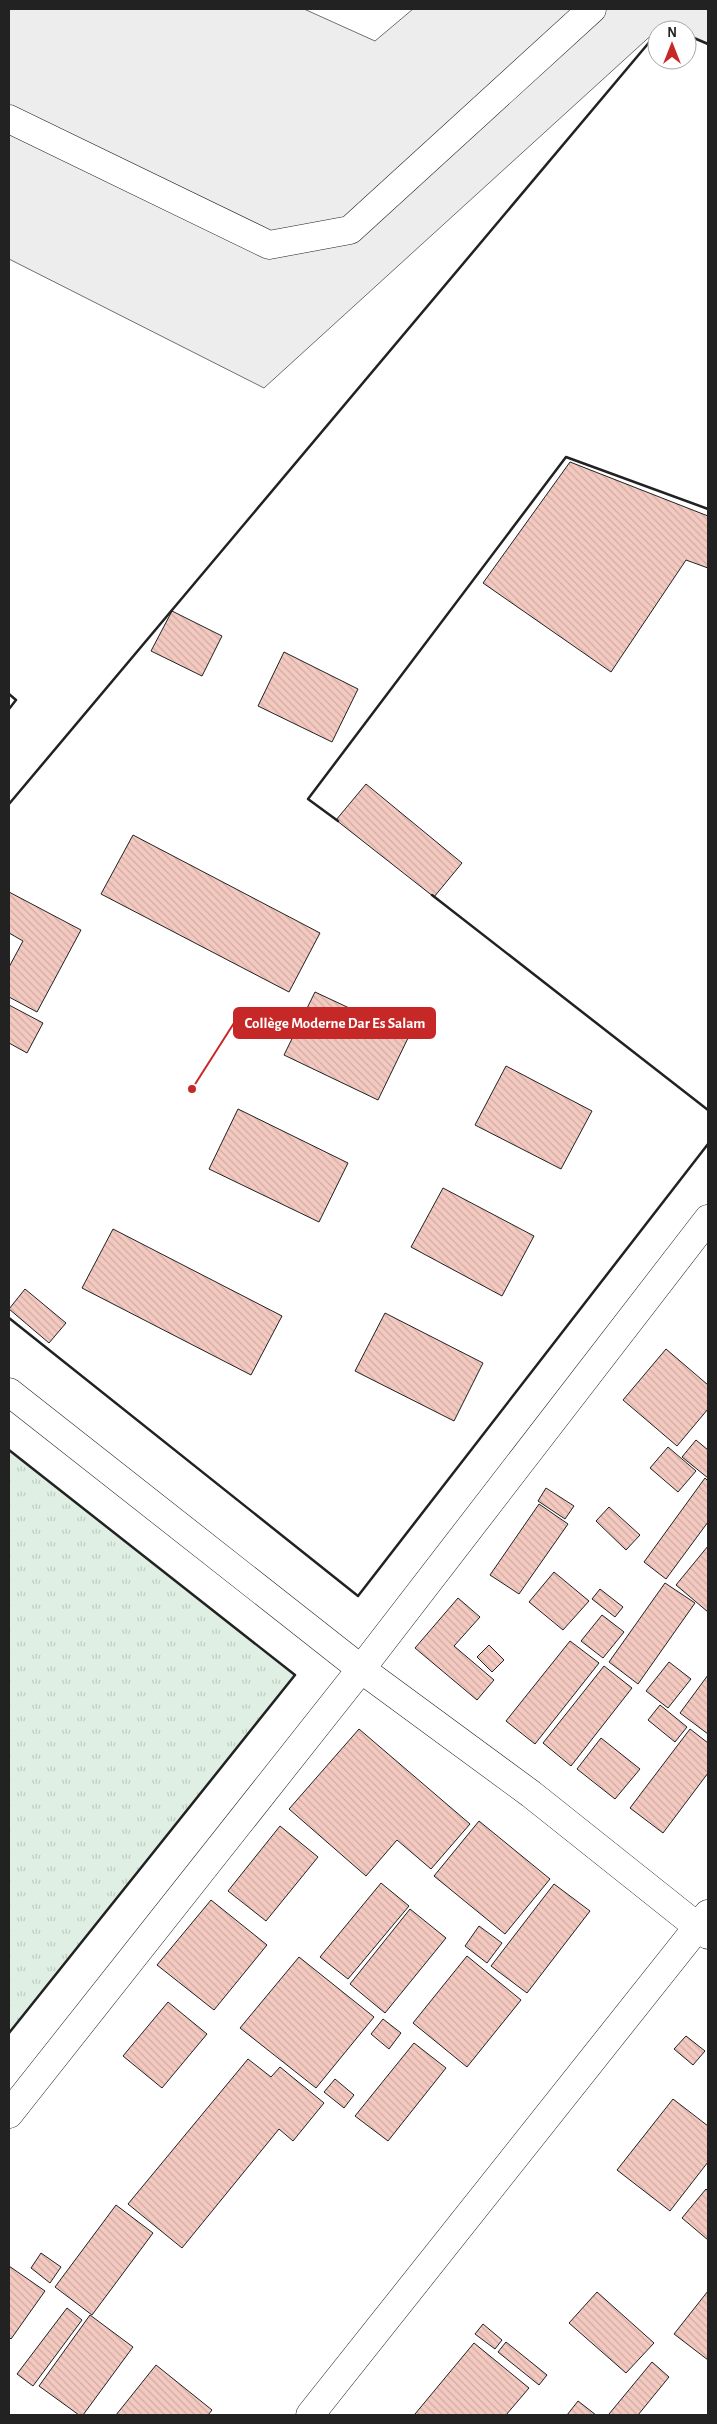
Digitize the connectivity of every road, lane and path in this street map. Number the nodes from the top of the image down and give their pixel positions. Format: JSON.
{"nodes":[{"id":1,"x":592,"y":9,"type":"edge"},
{"id":2,"x":9,"y":119,"type":"edge"},
{"id":3,"x":708,"y":1219,"type":"edge"},
{"id":4,"x":9,"y":1392,"type":"edge"},
{"id":5,"x":361,"y":1669,"type":"junction"},
{"id":6,"x":705,"y":1925,"type":"edge"},
{"id":7,"x":9,"y":2114,"type":"edge"},
{"id":8,"x":310,"y":2415,"type":"edge"}],
"edges":[{"from":1,"to":2,"type":"street"},
{"from":3,"to":5,"type":"street"},
{"from":4,"to":5,"type":"street"},
{"from":5,"to":6,"type":"street"},
{"from":5,"to":7,"type":"street"},
{"from":6,"to":8,"type":"street"}]}
